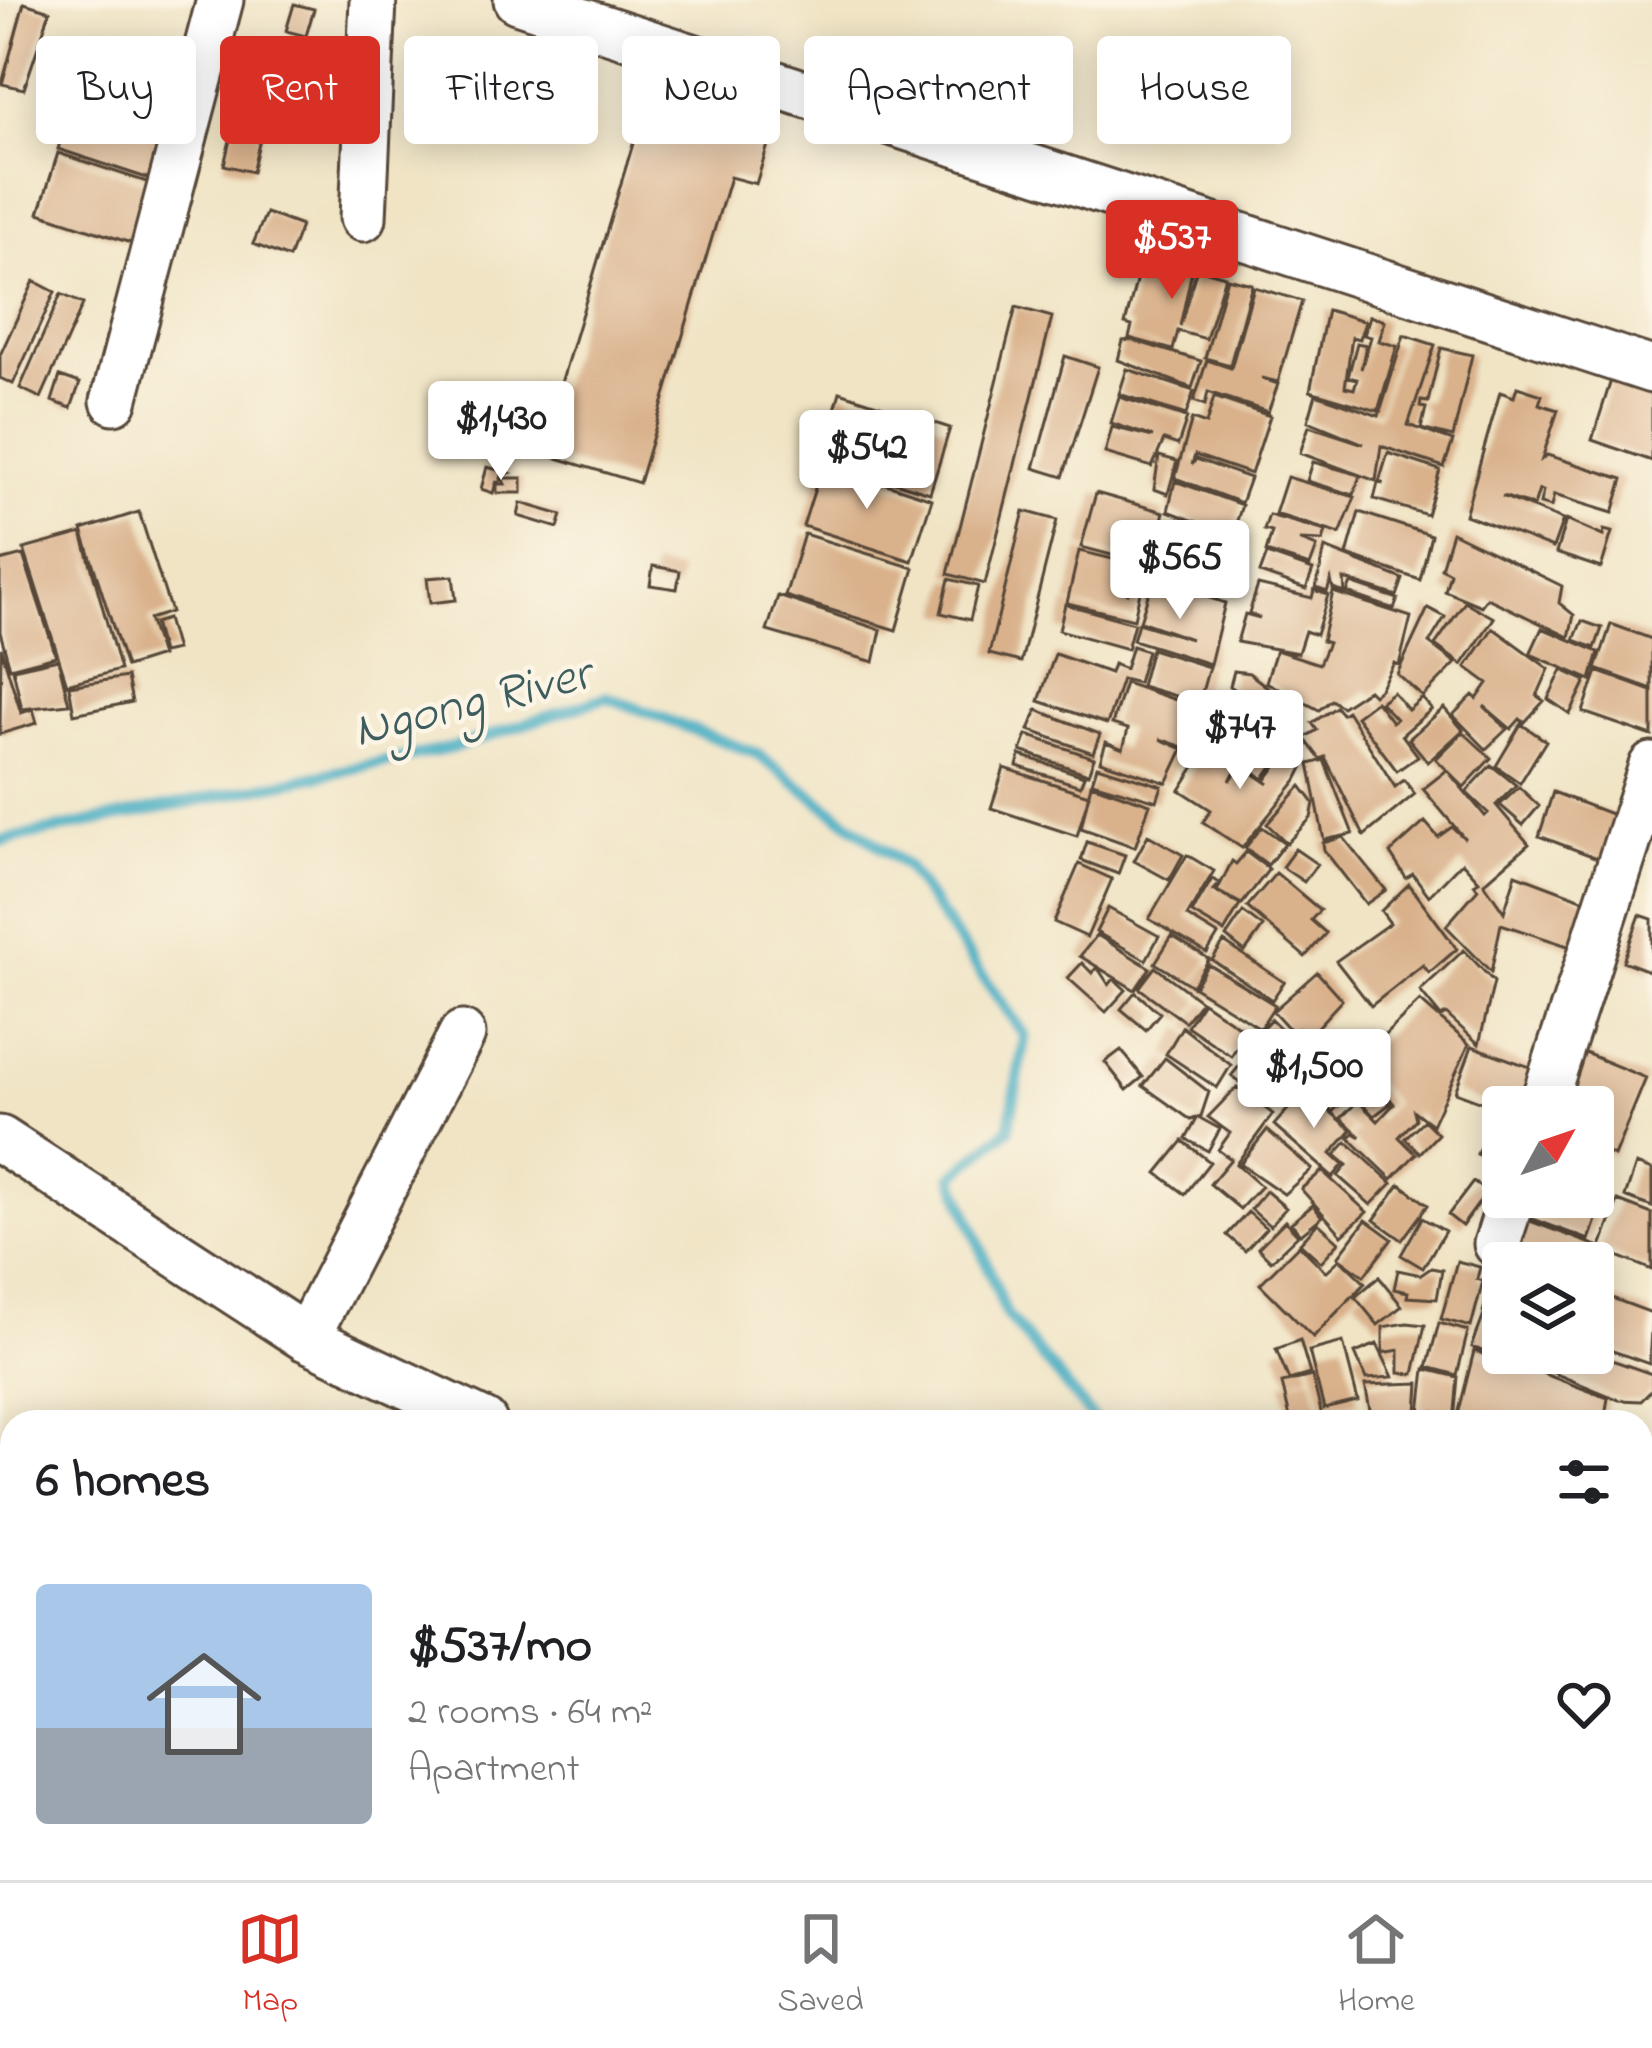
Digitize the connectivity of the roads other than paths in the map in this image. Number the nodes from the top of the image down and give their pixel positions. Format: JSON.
{"nodes":[{"id":1,"x":220,"y":0,"type":"edge"},
{"id":2,"x":373,"y":0,"type":"edge"},
{"id":3,"x":517,"y":0,"type":"edge"},
{"id":4,"x":363,"y":218,"type":"dead end"},
{"id":5,"x":1652,"y":370,"type":"edge"},
{"id":6,"x":114,"y":401,"type":"dead end"},
{"id":7,"x":1652,"y":766,"type":"edge"},
{"id":8,"x":462,"y":1034,"type":"dead end"},
{"id":9,"x":1549,"y":1086,"type":"edge"},
{"id":10,"x":0,"y":1139,"type":"edge"},
{"id":11,"x":306,"y":1338,"type":"junction"},
{"id":12,"x":459,"y":1410,"type":"edge"}],
"edges":[{"from":1,"to":6,"type":"street"},
{"from":2,"to":4,"type":"street"},
{"from":3,"to":5,"type":"street"},
{"from":7,"to":9,"type":"street"},
{"from":8,"to":11,"type":"street"},
{"from":10,"to":11,"type":"street"},
{"from":11,"to":12,"type":"street"}]}
